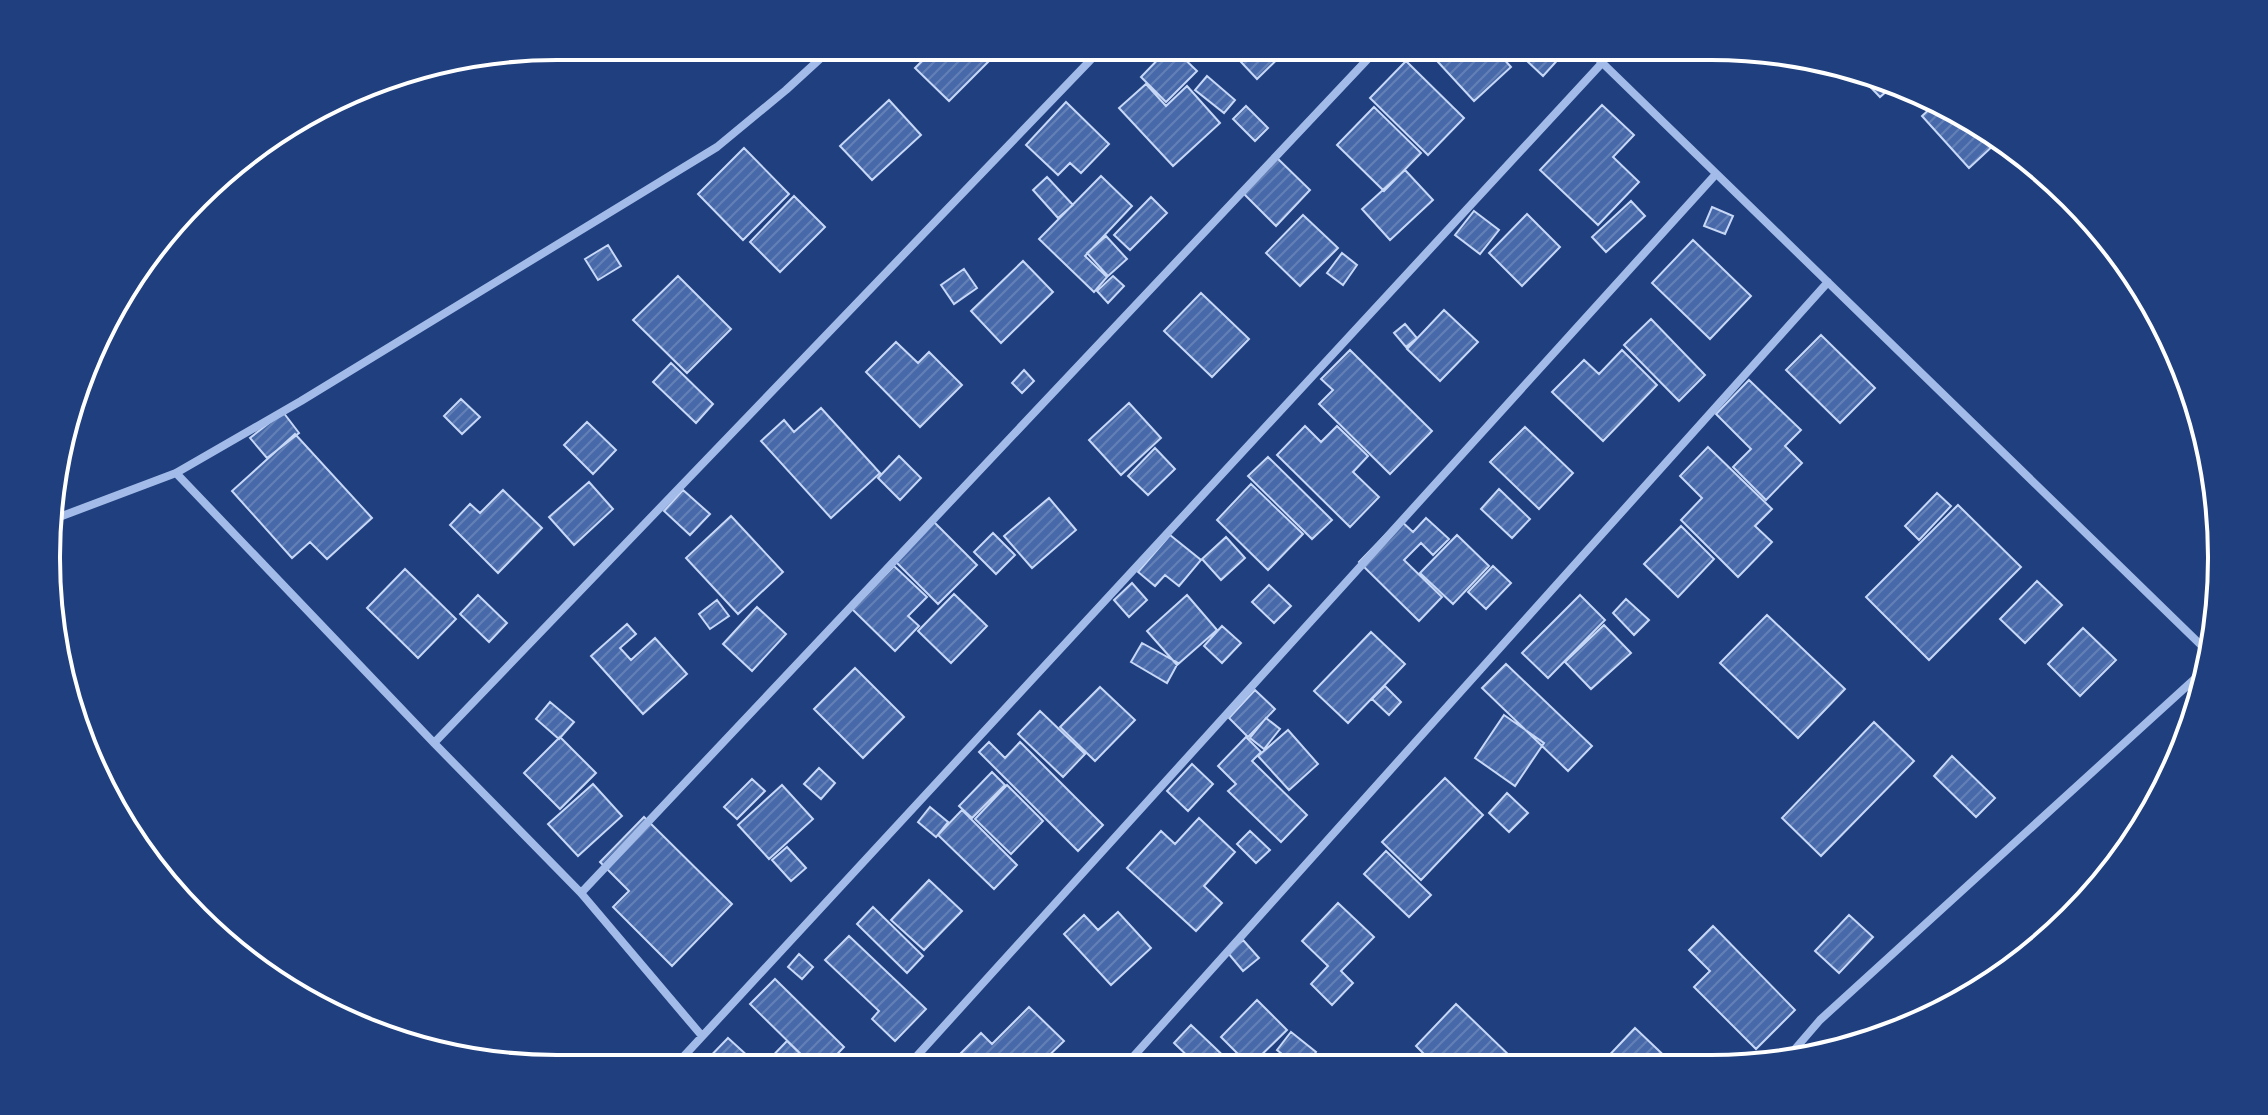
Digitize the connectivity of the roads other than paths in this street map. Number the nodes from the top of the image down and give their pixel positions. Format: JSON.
{"nodes":[{"id":1,"x":819,"y":60,"type":"edge"},
{"id":2,"x":1091,"y":60,"type":"edge"},
{"id":3,"x":1367,"y":60,"type":"edge"},
{"id":4,"x":1599,"y":60,"type":"edge"},
{"id":5,"x":1602,"y":63,"type":"junction"},
{"id":6,"x":1716,"y":174,"type":"junction"},
{"id":7,"x":1828,"y":282,"type":"junction"},
{"id":8,"x":176,"y":473,"type":"junction"},
{"id":9,"x":62,"y":516,"type":"edge"},
{"id":10,"x":2200,"y":644,"type":"edge"},
{"id":11,"x":2192,"y":681,"type":"edge"},
{"id":12,"x":434,"y":743,"type":"junction"},
{"id":13,"x":581,"y":893,"type":"junction"},
{"id":14,"x":702,"y":1036,"type":"junction"},
{"id":15,"x":1797,"y":1047,"type":"edge"},
{"id":16,"x":685,"y":1055,"type":"edge"},
{"id":17,"x":918,"y":1055,"type":"edge"},
{"id":18,"x":1135,"y":1055,"type":"edge"}],
"edges":[{"from":1,"to":8,"type":"street"},
{"from":2,"to":12,"type":"street"},
{"from":3,"to":13,"type":"street"},
{"from":4,"to":5,"type":"street"},
{"from":5,"to":6,"type":"street"},
{"from":5,"to":14,"type":"street"},
{"from":6,"to":7,"type":"street"},
{"from":6,"to":17,"type":"street"},
{"from":7,"to":10,"type":"street"},
{"from":7,"to":18,"type":"street"},
{"from":8,"to":9,"type":"street"},
{"from":8,"to":12,"type":"street"},
{"from":11,"to":15,"type":"street"},
{"from":12,"to":13,"type":"street"},
{"from":13,"to":14,"type":"street"},
{"from":14,"to":16,"type":"street"}]}
